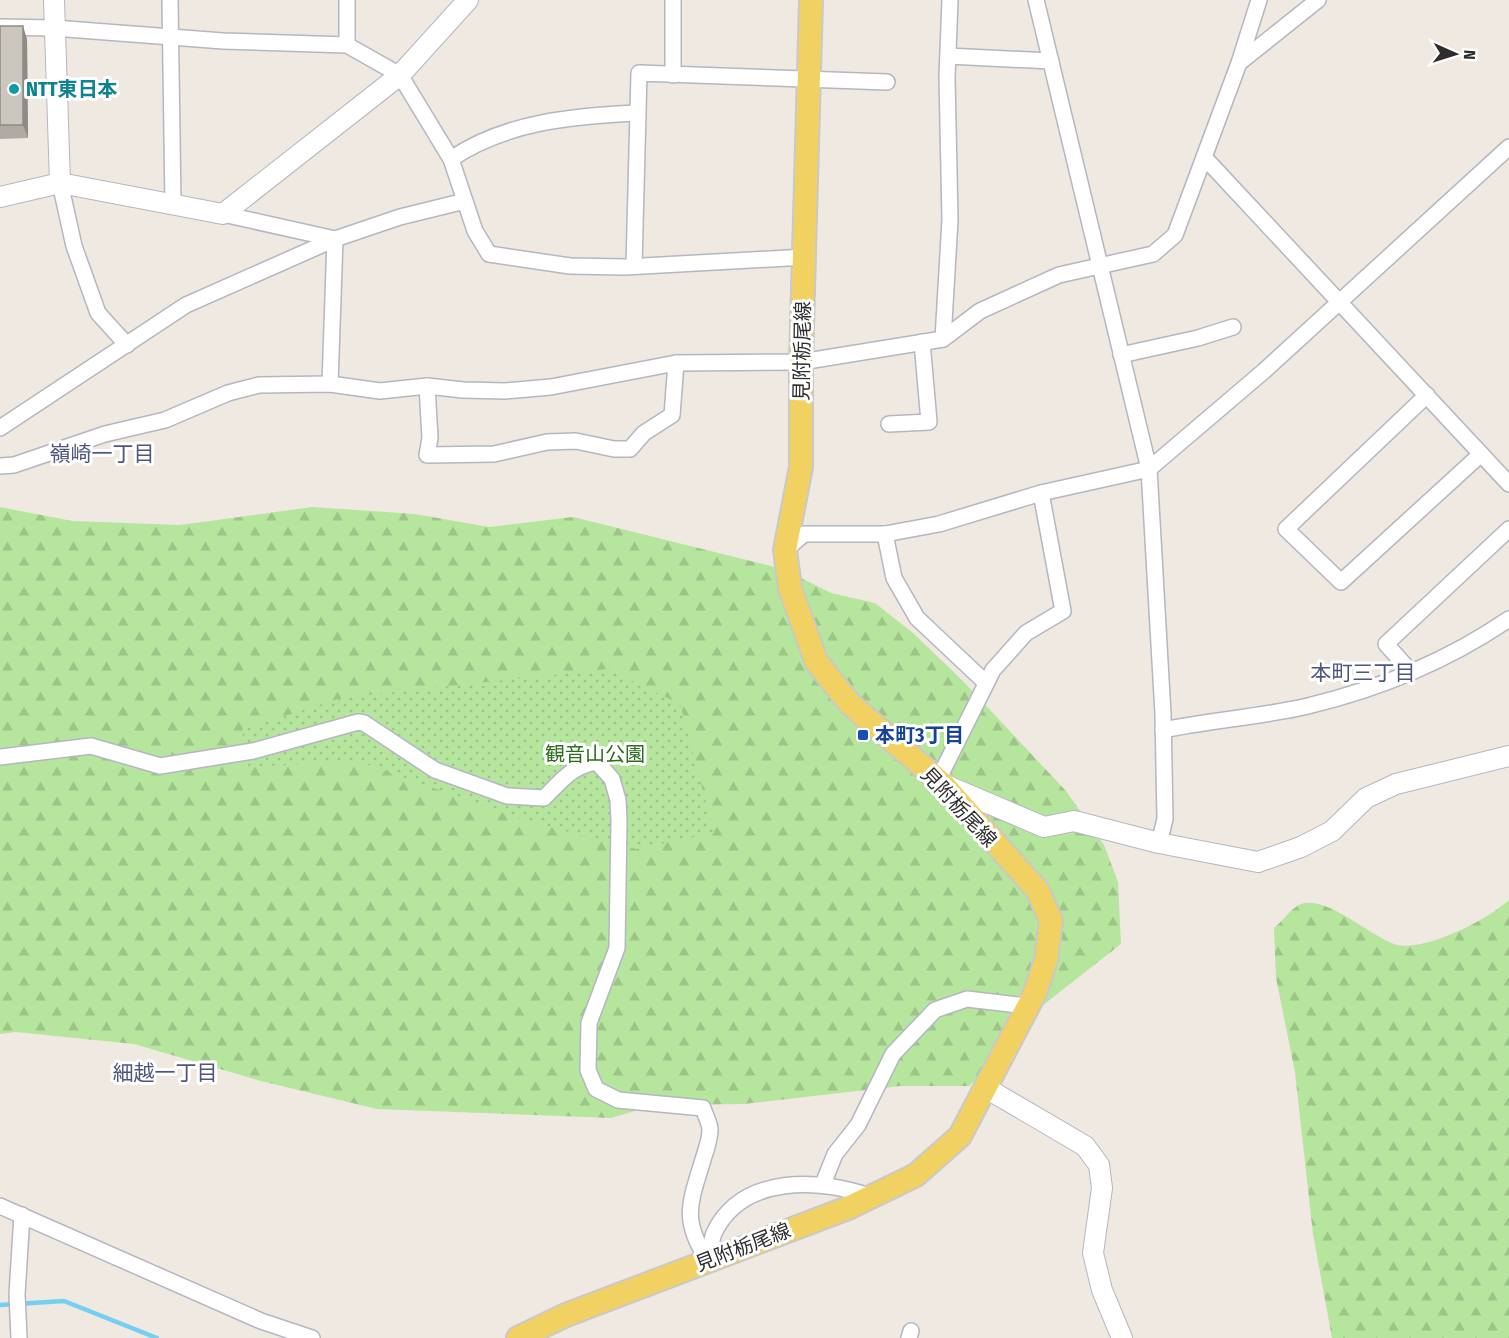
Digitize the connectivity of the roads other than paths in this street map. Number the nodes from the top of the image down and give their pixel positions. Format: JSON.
{"nodes":[{"id":1,"x":54,"y":0,"type":"edge"},
{"id":2,"x":170,"y":0,"type":"edge"},
{"id":3,"x":347,"y":0,"type":"edge"},
{"id":4,"x":468,"y":0,"type":"edge"},
{"id":5,"x":673,"y":0,"type":"edge"},
{"id":6,"x":811,"y":0,"type":"edge"},
{"id":7,"x":950,"y":0,"type":"edge"},
{"id":8,"x":1036,"y":0,"type":"edge"},
{"id":9,"x":1259,"y":0,"type":"edge"},
{"id":10,"x":1318,"y":0,"type":"edge"},
{"id":11,"x":0,"y":27,"type":"edge"},
{"id":12,"x":54,"y":28,"type":"junction"},
{"id":13,"x":172,"y":38,"type":"junction"},
{"id":14,"x":347,"y":45,"type":"junction"},
{"id":15,"x":948,"y":56,"type":"junction"},
{"id":16,"x":1051,"y":61,"type":"junction"},
{"id":17,"x":1239,"y":63,"type":"junction"},
{"id":18,"x":400,"y":75,"type":"junction"},
{"id":19,"x":673,"y":75,"type":"junction"},
{"id":20,"x":808,"y":80,"type":"junction"},
{"id":21,"x":887,"y":82,"type":"dead end"},
{"id":22,"x":636,"y":113,"type":"junction"},
{"id":23,"x":1509,"y":147,"type":"edge"},
{"id":24,"x":1204,"y":157,"type":"junction"},
{"id":25,"x":451,"y":159,"type":"junction"},
{"id":26,"x":60,"y":183,"type":"junction"},
{"id":27,"x":0,"y":197,"type":"edge"},
{"id":28,"x":465,"y":201,"type":"junction"},
{"id":29,"x":173,"y":204,"type":"junction"},
{"id":30,"x":223,"y":214,"type":"junction"},
{"id":31,"x":335,"y":239,"type":"junction"},
{"id":32,"x":805,"y":257,"type":"junction"},
{"id":33,"x":1101,"y":264,"type":"junction"},
{"id":34,"x":634,"y":266,"type":"junction"},
{"id":35,"x":1340,"y":301,"type":"junction"},
{"id":36,"x":1233,"y":327,"type":"dead end"},
{"id":37,"x":943,"y":339,"type":"junction"},
{"id":38,"x":922,"y":342,"type":"junction"},
{"id":39,"x":127,"y":345,"type":"junction"},
{"id":40,"x":1121,"y":355,"type":"junction"},
{"id":41,"x":801,"y":362,"type":"junction"},
{"id":42,"x":676,"y":363,"type":"junction"},
{"id":43,"x":330,"y":384,"type":"junction"},
{"id":44,"x":427,"y":386,"type":"junction"},
{"id":45,"x":1427,"y":395,"type":"junction"},
{"id":46,"x":889,"y":424,"type":"dead end"},
{"id":47,"x":0,"y":428,"type":"edge"},
{"id":48,"x":1481,"y":454,"type":"junction"},
{"id":49,"x":0,"y":466,"type":"edge"},
{"id":50,"x":1149,"y":469,"type":"junction"},
{"id":51,"x":1509,"y":483,"type":"edge"},
{"id":52,"x":1041,"y":493,"type":"junction"},
{"id":53,"x":1509,"y":529,"type":"edge"},
{"id":54,"x":885,"y":534,"type":"junction"},
{"id":55,"x":785,"y":550,"type":"junction"},
{"id":56,"x":1509,"y":619,"type":"edge"},
{"id":57,"x":1411,"y":672,"type":"junction"},
{"id":58,"x":986,"y":683,"type":"junction"},
{"id":59,"x":1163,"y":730,"type":"junction"},
{"id":60,"x":1509,"y":756,"type":"edge"},
{"id":61,"x":0,"y":757,"type":"edge"},
{"id":62,"x":940,"y":782,"type":"junction"},
{"id":63,"x":1159,"y":843,"type":"junction"},
{"id":64,"x":1027,"y":1006,"type":"junction"},
{"id":65,"x":986,"y":1088,"type":"junction"},
{"id":66,"x":823,"y":1184,"type":"junction"},
{"id":67,"x":872,"y":1197,"type":"junction"},
{"id":68,"x":0,"y":1206,"type":"edge"},
{"id":69,"x":22,"y":1215,"type":"junction"},
{"id":70,"x":708,"y":1261,"type":"junction"},
{"id":71,"x":19,"y":1338,"type":"edge"},
{"id":72,"x":312,"y":1338,"type":"edge"},
{"id":73,"x":518,"y":1338,"type":"edge"},
{"id":74,"x":1122,"y":1338,"type":"edge"}],
"edges":[{"from":1,"to":12,"type":"street"},
{"from":2,"to":13,"type":"street"},
{"from":3,"to":14,"type":"street"},
{"from":4,"to":18,"type":"street"},
{"from":5,"to":19,"type":"street"},
{"from":6,"to":20,"type":"main road","name":"見附栃尾線"},
{"from":7,"to":15,"type":"street"},
{"from":8,"to":16,"type":"street"},
{"from":9,"to":17,"type":"street"},
{"from":10,"to":17,"type":"street"},
{"from":11,"to":12,"type":"street"},
{"from":12,"to":13,"type":"street"},
{"from":12,"to":26,"type":"street"},
{"from":13,"to":14,"type":"street"},
{"from":13,"to":29,"type":"street"},
{"from":14,"to":18,"type":"street"},
{"from":15,"to":16,"type":"street"},
{"from":15,"to":37,"type":"street"},
{"from":16,"to":33,"type":"street"},
{"from":17,"to":24,"type":"street"},
{"from":18,"to":25,"type":"street"},
{"from":18,"to":30,"type":"street"},
{"from":19,"to":20,"type":"street"},
{"from":19,"to":22,"type":"street"},
{"from":20,"to":21,"type":"street"},
{"from":20,"to":32,"type":"main road","name":"見附栃尾線"},
{"from":22,"to":25,"type":"street"},
{"from":22,"to":34,"type":"street"},
{"from":23,"to":35,"type":"street"},
{"from":24,"to":33,"type":"street"},
{"from":24,"to":35,"type":"street"},
{"from":25,"to":28,"type":"street"},
{"from":26,"to":27,"type":"street"},
{"from":26,"to":29,"type":"street"},
{"from":26,"to":39,"type":"street"},
{"from":28,"to":31,"type":"street"},
{"from":28,"to":34,"type":"street"},
{"from":29,"to":30,"type":"street"},
{"from":30,"to":31,"type":"street"},
{"from":31,"to":39,"type":"street"},
{"from":31,"to":43,"type":"street"},
{"from":32,"to":34,"type":"street"},
{"from":32,"to":41,"type":"main road","name":"見附栃尾線"},
{"from":33,"to":37,"type":"street"},
{"from":33,"to":40,"type":"street"},
{"from":35,"to":45,"type":"street"},
{"from":35,"to":50,"type":"street"},
{"from":36,"to":40,"type":"street"},
{"from":37,"to":38,"type":"street"},
{"from":38,"to":41,"type":"street"},
{"from":38,"to":46,"type":"street"},
{"from":39,"to":47,"type":"street"},
{"from":40,"to":50,"type":"street"},
{"from":41,"to":42,"type":"street"},
{"from":41,"to":55,"type":"main road","name":"見附栃尾線"},
{"from":42,"to":44,"type":"street"},
{"from":42,"to":44,"type":"street"},
{"from":43,"to":44,"type":"street"},
{"from":43,"to":49,"type":"street"},
{"from":45,"to":48,"type":"street"},
{"from":45,"to":48,"type":"street"},
{"from":48,"to":51,"type":"street"},
{"from":50,"to":52,"type":"street"},
{"from":50,"to":59,"type":"street"},
{"from":52,"to":54,"type":"street"},
{"from":52,"to":58,"type":"street"},
{"from":53,"to":57,"type":"street"},
{"from":54,"to":55,"type":"street"},
{"from":54,"to":58,"type":"street"},
{"from":55,"to":62,"type":"main road","name":"見附栃尾線"},
{"from":56,"to":57,"type":"street"},
{"from":57,"to":59,"type":"street"},
{"from":58,"to":62,"type":"street"},
{"from":59,"to":63,"type":"street"},
{"from":60,"to":63,"type":"street"},
{"from":61,"to":70,"type":"street"},
{"from":62,"to":63,"type":"street"},
{"from":62,"to":64,"type":"main road","name":"見附栃尾線"},
{"from":64,"to":65,"type":"main road","name":"見附栃尾線"},
{"from":64,"to":66,"type":"street"},
{"from":65,"to":67,"type":"main road","name":"見附栃尾線"},
{"from":65,"to":74,"type":"street"},
{"from":66,"to":67,"type":"street"},
{"from":66,"to":70,"type":"street"},
{"from":67,"to":70,"type":"main road","name":"見附栃尾線"},
{"from":68,"to":69,"type":"street"},
{"from":69,"to":71,"type":"street"},
{"from":69,"to":72,"type":"street"},
{"from":70,"to":73,"type":"main road","name":"見附栃尾線"}]}
